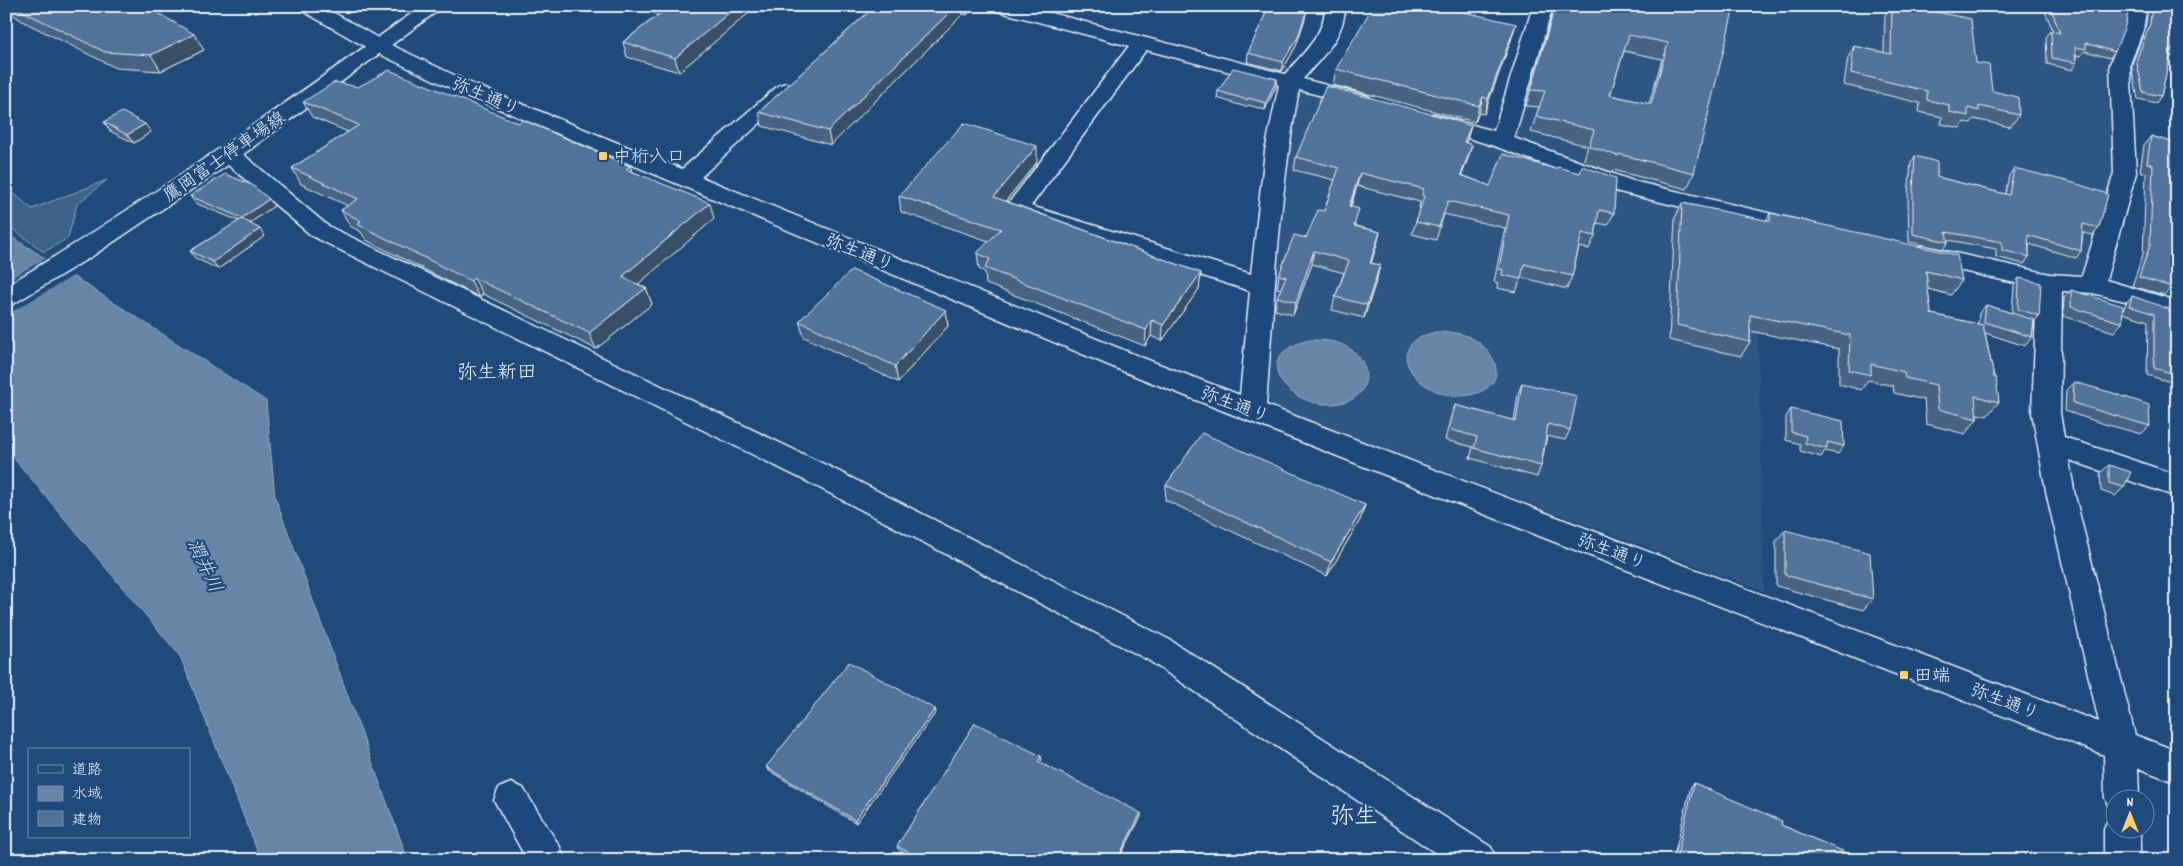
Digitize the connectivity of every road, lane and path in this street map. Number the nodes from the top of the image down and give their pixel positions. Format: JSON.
{"nodes":[{"id":1,"x":308,"y":6,"type":"edge"},
{"id":2,"x":436,"y":6,"type":"edge"},
{"id":3,"x":1000,"y":6,"type":"edge"},
{"id":4,"x":1336,"y":6,"type":"edge"},
{"id":5,"x":1543,"y":6,"type":"edge"},
{"id":6,"x":2138,"y":6,"type":"edge"},
{"id":7,"x":1140,"y":43,"type":"junction"},
{"id":8,"x":378,"y":46,"type":"junction"},
{"id":9,"x":804,"y":73,"type":"edge"},
{"id":10,"x":1290,"y":81,"type":"junction"},
{"id":11,"x":1381,"y":106,"type":"edge"},
{"id":12,"x":1418,"y":116,"type":"edge"},
{"id":13,"x":1502,"y":142,"type":"junction"},
{"id":14,"x":229,"y":154,"type":"junction"},
{"id":15,"x":685,"y":179,"type":"junction"},
{"id":16,"x":1820,"y":232,"type":"edge"},
{"id":17,"x":1907,"y":250,"type":"edge"},
{"id":18,"x":2050,"y":282,"type":"junction"},
{"id":19,"x":2092,"y":285,"type":"junction"},
{"id":20,"x":1262,"y":286,"type":"junction"},
{"id":21,"x":6,"y":297,"type":"edge"},
{"id":22,"x":2177,"y":310,"type":"edge"},
{"id":23,"x":1252,"y":410,"type":"junction"},
{"id":24,"x":2050,"y":443,"type":"junction"},
{"id":25,"x":2177,"y":486,"type":"edge"},
{"id":26,"x":2121,"y":745,"type":"junction"},
{"id":27,"x":2177,"y":767,"type":"edge"},
{"id":28,"x":2122,"y":788,"type":"edge"},
{"id":29,"x":511,"y":800,"type":"dead end"},
{"id":30,"x":2122,"y":838,"type":"edge"},
{"id":31,"x":547,"y":860,"type":"edge"},
{"id":32,"x":1478,"y":860,"type":"edge"},
{"id":33,"x":2122,"y":860,"type":"edge"}],
"edges":[{"from":1,"to":8,"type":"street","name":"弥生通り"},
{"from":2,"to":8,"type":"street","name":"鷹岡富士停車場線"},
{"from":3,"to":7,"type":"street"},
{"from":4,"to":10,"type":"street"},
{"from":5,"to":13,"type":"street"},
{"from":6,"to":19,"type":"street"},
{"from":7,"to":10,"type":"street"},
{"from":7,"to":20,"type":"street"},
{"from":8,"to":14,"type":"street","name":"鷹岡富士停車場線"},
{"from":8,"to":15,"type":"street","name":"弥生通り"},
{"from":9,"to":15,"type":"street"},
{"from":10,"to":11,"type":"street"},
{"from":10,"to":20,"type":"street"},
{"from":12,"to":13,"type":"street"},
{"from":13,"to":16,"type":"street"},
{"from":14,"to":21,"type":"street","name":"鷹岡富士停車場線"},
{"from":14,"to":32,"type":"street"},
{"from":15,"to":23,"type":"street","name":"弥生通り"},
{"from":17,"to":18,"type":"street"},
{"from":18,"to":19,"type":"street"},
{"from":18,"to":24,"type":"street"},
{"from":19,"to":22,"type":"street"},
{"from":20,"to":23,"type":"street"},
{"from":23,"to":26,"type":"street","name":"弥生通り"},
{"from":24,"to":25,"type":"street"},
{"from":24,"to":26,"type":"street"},
{"from":26,"to":27,"type":"street","name":"弥生通り"},
{"from":26,"to":28,"type":"street"},
{"from":29,"to":31,"type":"street"},
{"from":30,"to":33,"type":"street"}]}
